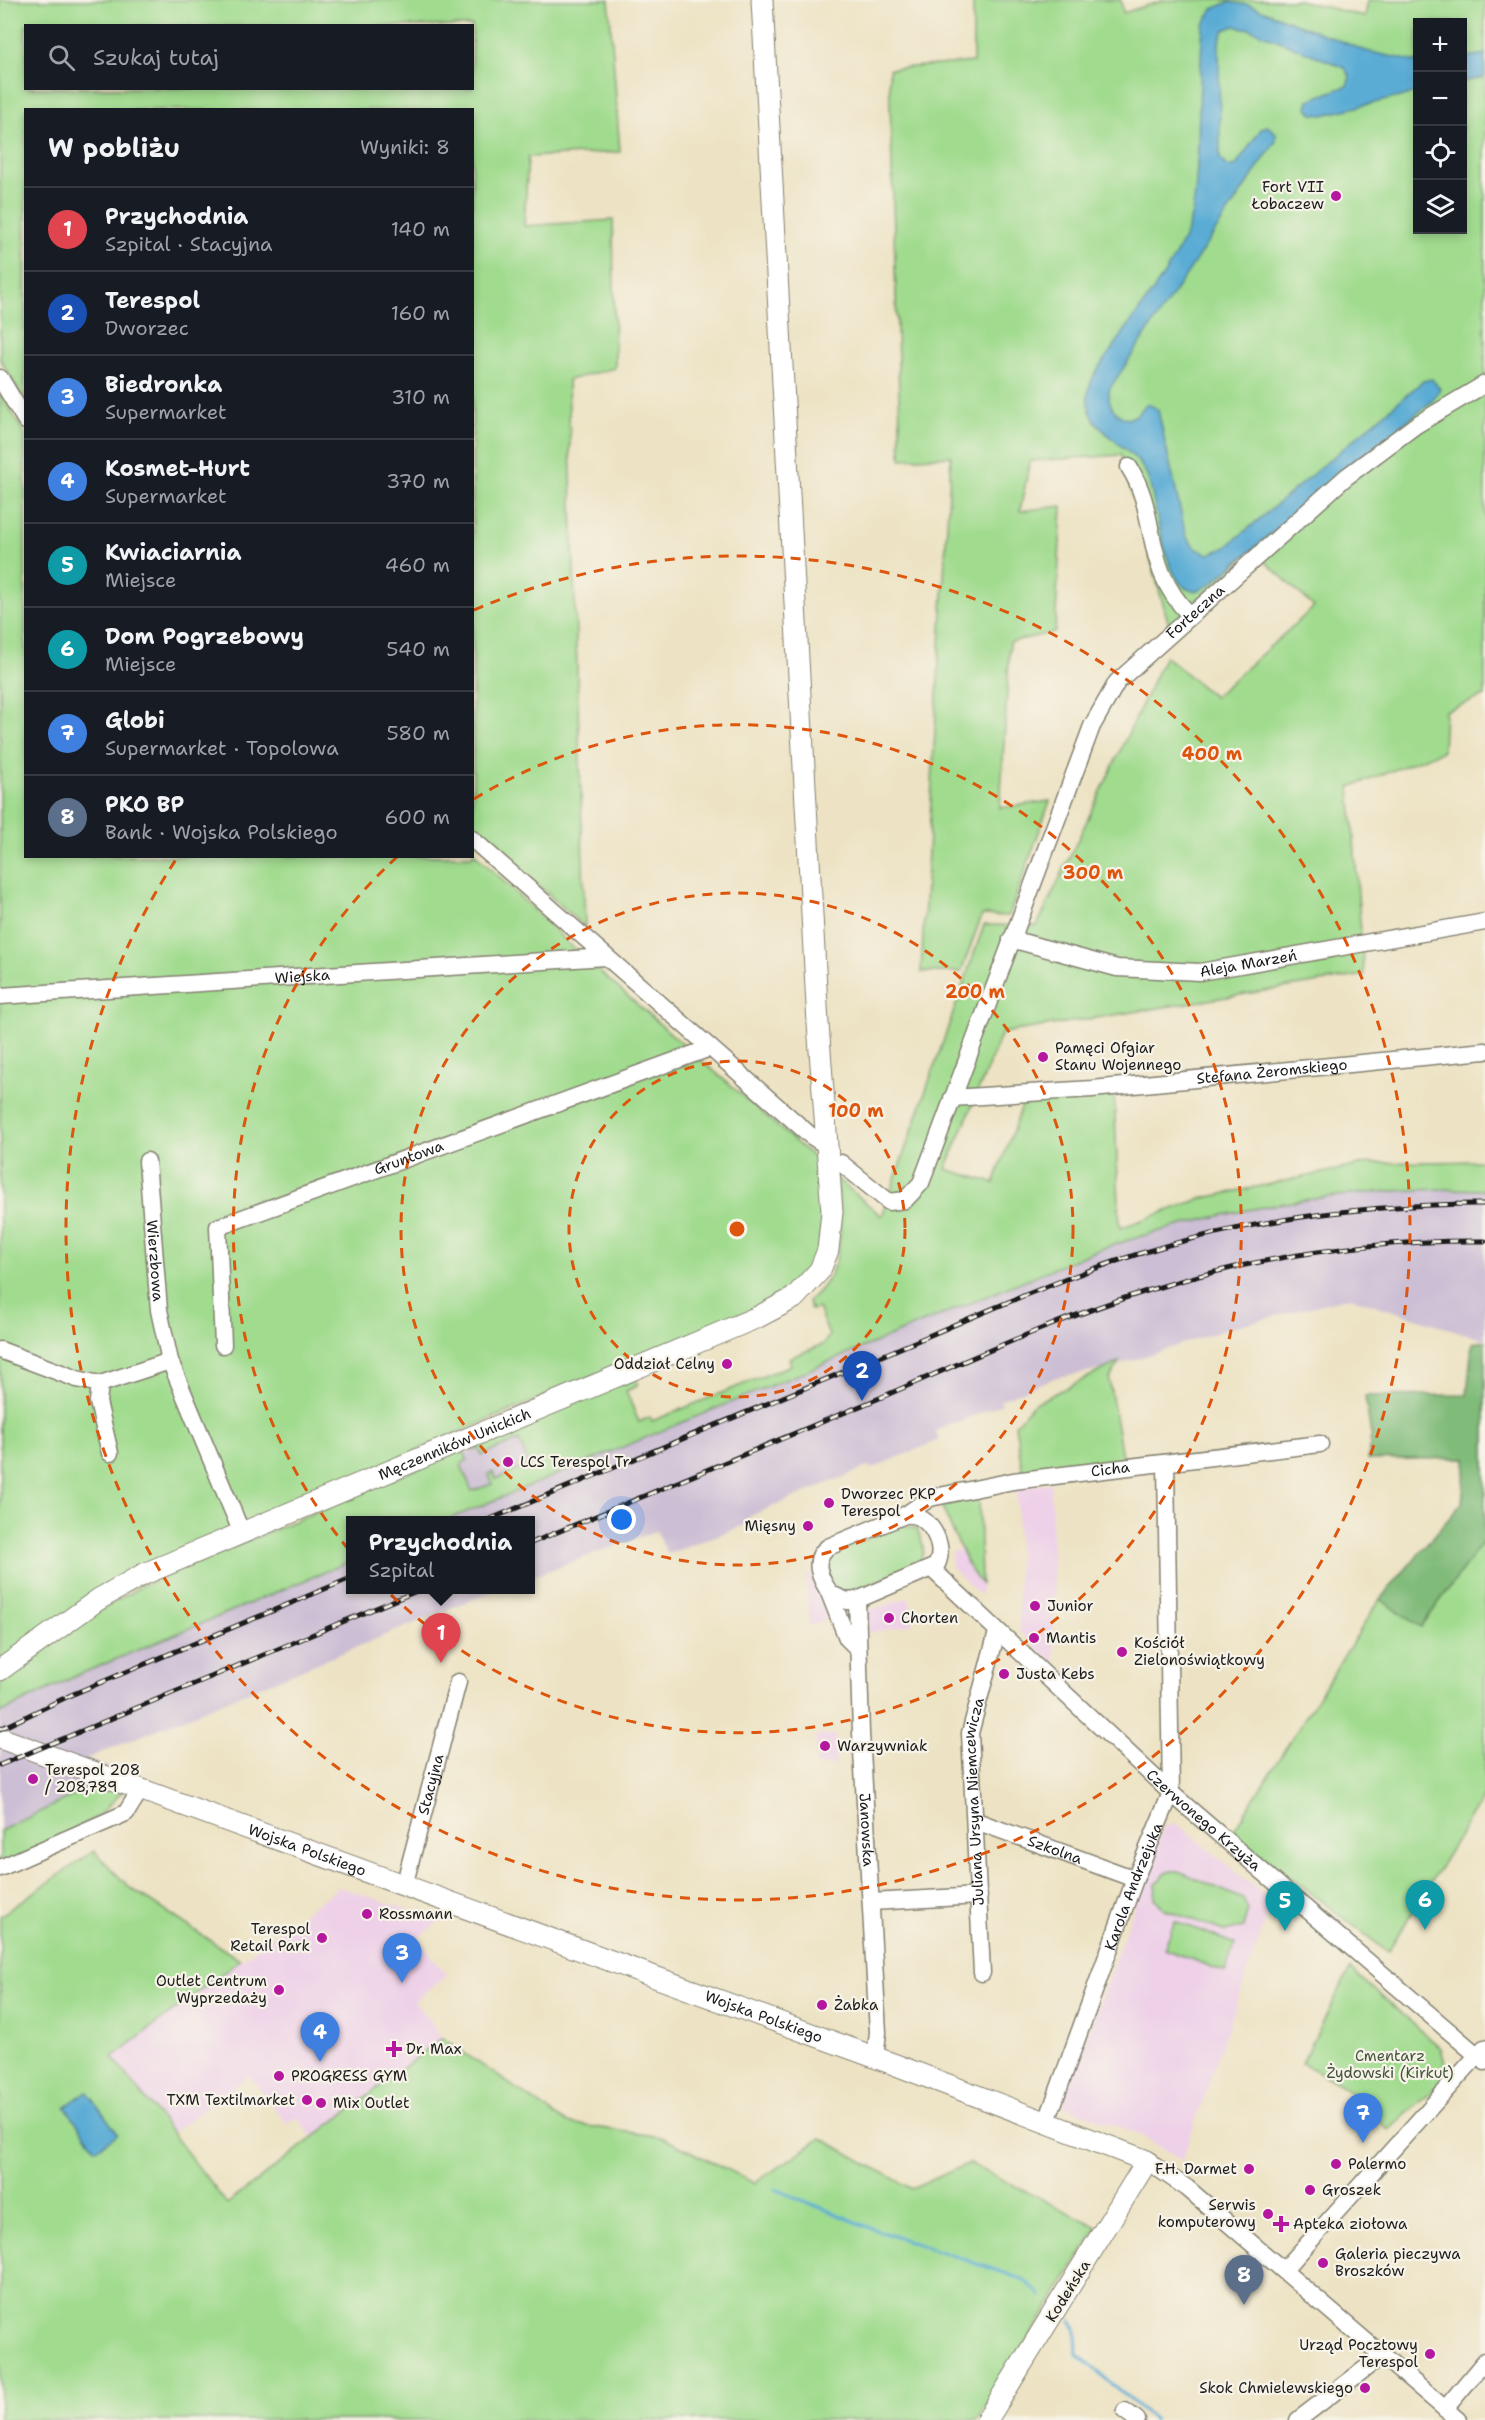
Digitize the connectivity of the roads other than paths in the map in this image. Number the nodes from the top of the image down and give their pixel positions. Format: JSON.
{"nodes":[{"id":1,"x":762,"y":0,"type":"edge"},
{"id":2,"x":0,"y":378,"type":"edge"},
{"id":3,"x":1485,"y":384,"type":"edge"},
{"id":4,"x":24,"y":417,"type":"edge"},
{"id":5,"x":1130,"y":467,"type":"dead end"},
{"id":6,"x":1190,"y":615,"type":"junction"},
{"id":7,"x":474,"y":841,"type":"edge"},
{"id":8,"x":1485,"y":922,"type":"edge"},
{"id":9,"x":1013,"y":933,"type":"junction"},
{"id":10,"x":606,"y":957,"type":"junction"},
{"id":11,"x":0,"y":996,"type":"edge"},
{"id":12,"x":710,"y":1048,"type":"junction"},
{"id":13,"x":1485,"y":1051,"type":"edge"},
{"id":14,"x":952,"y":1098,"type":"junction"},
{"id":15,"x":826,"y":1141,"type":"junction"},
{"id":16,"x":147,"y":1161,"type":"dead end"},
{"id":17,"x":828,"y":1167,"type":"junction"},
{"id":18,"x":223,"y":1345,"type":"dead end"},
{"id":19,"x":0,"y":1350,"type":"edge"},
{"id":20,"x":170,"y":1360,"type":"junction"},
{"id":21,"x":100,"y":1384,"type":"junction"},
{"id":22,"x":1320,"y":1444,"type":"dead end"},
{"id":23,"x":110,"y":1453,"type":"dead end"},
{"id":24,"x":1166,"y":1463,"type":"junction"},
{"id":25,"x":905,"y":1515,"type":"junction"},
{"id":26,"x":241,"y":1532,"type":"junction"},
{"id":27,"x":932,"y":1569,"type":"junction"},
{"id":28,"x":827,"y":1589,"type":"junction"},
{"id":29,"x":857,"y":1600,"type":"junction"},
{"id":30,"x":997,"y":1632,"type":"junction"},
{"id":31,"x":857,"y":1648,"type":"junction"},
{"id":32,"x":0,"y":1670,"type":"edge"},
{"id":33,"x":458,"y":1682,"type":"dead end"},
{"id":34,"x":0,"y":1737,"type":"edge"},
{"id":35,"x":141,"y":1789,"type":"junction"},
{"id":36,"x":1171,"y":1793,"type":"junction"},
{"id":37,"x":976,"y":1821,"type":"junction"},
{"id":38,"x":0,"y":1868,"type":"edge"},
{"id":39,"x":1135,"y":1879,"type":"junction"},
{"id":40,"x":404,"y":1886,"type":"junction"},
{"id":41,"x":979,"y":1896,"type":"junction"},
{"id":42,"x":871,"y":1902,"type":"junction"},
{"id":43,"x":982,"y":1973,"type":"dead end"},
{"id":44,"x":1482,"y":2055,"type":"edge"},
{"id":45,"x":875,"y":2058,"type":"junction"},
{"id":46,"x":1047,"y":2121,"type":"junction"},
{"id":47,"x":1147,"y":2161,"type":"junction"},
{"id":48,"x":1284,"y":2270,"type":"junction"},
{"id":49,"x":1383,"y":2355,"type":"junction"},
{"id":50,"x":1485,"y":2361,"type":"edge"},
{"id":51,"x":1445,"y":2409,"type":"junction"},
{"id":52,"x":987,"y":2420,"type":"edge"},
{"id":53,"x":1298,"y":2420,"type":"edge"},
{"id":54,"x":1458,"y":2420,"type":"edge"}],
"edges":[{"from":1,"to":15,"type":"main road","name":"Męczenników Unickich"},
{"from":2,"to":4,"type":"street"},
{"from":3,"to":6,"type":"street","name":"Forteczna"},
{"from":5,"to":6,"type":"street"},
{"from":6,"to":9,"type":"street","name":"Forteczna"},
{"from":7,"to":10,"type":"street"},
{"from":8,"to":9,"type":"street","name":"Aleja Marzeń"},
{"from":9,"to":14,"type":"street","name":"Forteczna"},
{"from":10,"to":11,"type":"street","name":"Wiejska"},
{"from":10,"to":12,"type":"street"},
{"from":12,"to":15,"type":"street"},
{"from":12,"to":18,"type":"street","name":"Gruntowa"},
{"from":13,"to":14,"type":"street","name":"Stefana Żeromskiego"},
{"from":14,"to":17,"type":"street","name":"Forteczna"},
{"from":15,"to":17,"type":"main road","name":"Męczenników Unickich"},
{"from":16,"to":20,"type":"street","name":"Wierzbowa"},
{"from":17,"to":26,"type":"main road","name":"Męczenników Unickich"},
{"from":19,"to":21,"type":"street"},
{"from":20,"to":21,"type":"street"},
{"from":20,"to":26,"type":"street","name":"Wierzbowa"},
{"from":21,"to":23,"type":"street"},
{"from":22,"to":24,"type":"street","name":"Cicha"},
{"from":24,"to":25,"type":"street","name":"Cicha"},
{"from":24,"to":36,"type":"street","name":"Karola Andrzejuka"},
{"from":25,"to":27,"type":"street"},
{"from":25,"to":28,"type":"street","name":"Cicha"},
{"from":26,"to":32,"type":"main road","name":"Męczenników Unickich"},
{"from":27,"to":29,"type":"street"},
{"from":27,"to":30,"type":"street","name":"Czerwonego Krzyża"},
{"from":28,"to":29,"type":"street"},
{"from":28,"to":31,"type":"street","name":"Cicha"},
{"from":29,"to":31,"type":"street","name":"Janowska"},
{"from":30,"to":36,"type":"street","name":"Czerwonego Krzyża"},
{"from":30,"to":37,"type":"street","name":"Juliana Ursyna Niemcewicza"},
{"from":31,"to":42,"type":"street","name":"Janowska"},
{"from":33,"to":40,"type":"street","name":"Stacyjna"},
{"from":34,"to":35,"type":"main road","name":"Wojska Polskiego"},
{"from":35,"to":38,"type":"street"},
{"from":35,"to":40,"type":"main road","name":"Wojska Polskiego"},
{"from":36,"to":39,"type":"street","name":"Karola Andrzejuka"},
{"from":36,"to":44,"type":"street","name":"Czerwonego Krzyża"},
{"from":37,"to":39,"type":"street","name":"Szkolna"},
{"from":37,"to":41,"type":"street","name":"Juliana Ursyna Niemcewicza"},
{"from":39,"to":46,"type":"street","name":"Karola Andrzejuka"},
{"from":40,"to":45,"type":"main road","name":"Wojska Polskiego"},
{"from":41,"to":42,"type":"street"},
{"from":41,"to":43,"type":"street","name":"Juliana Ursyna Niemcewicza"},
{"from":42,"to":45,"type":"street","name":"Janowska"},
{"from":44,"to":48,"type":"street"},
{"from":45,"to":46,"type":"main road","name":"Wojska Polskiego"},
{"from":46,"to":47,"type":"main road","name":"Wojska Polskiego"},
{"from":47,"to":48,"type":"street","name":"Wojska Polskiego"},
{"from":47,"to":52,"type":"main road","name":"Kodeńska"},
{"from":48,"to":49,"type":"street","name":"Wojska Polskiego"},
{"from":49,"to":51,"type":"street","name":"Wojska Polskiego"},
{"from":49,"to":53,"type":"street"},
{"from":50,"to":51,"type":"street"},
{"from":51,"to":54,"type":"street","name":"Wojska Polskiego"}]}
